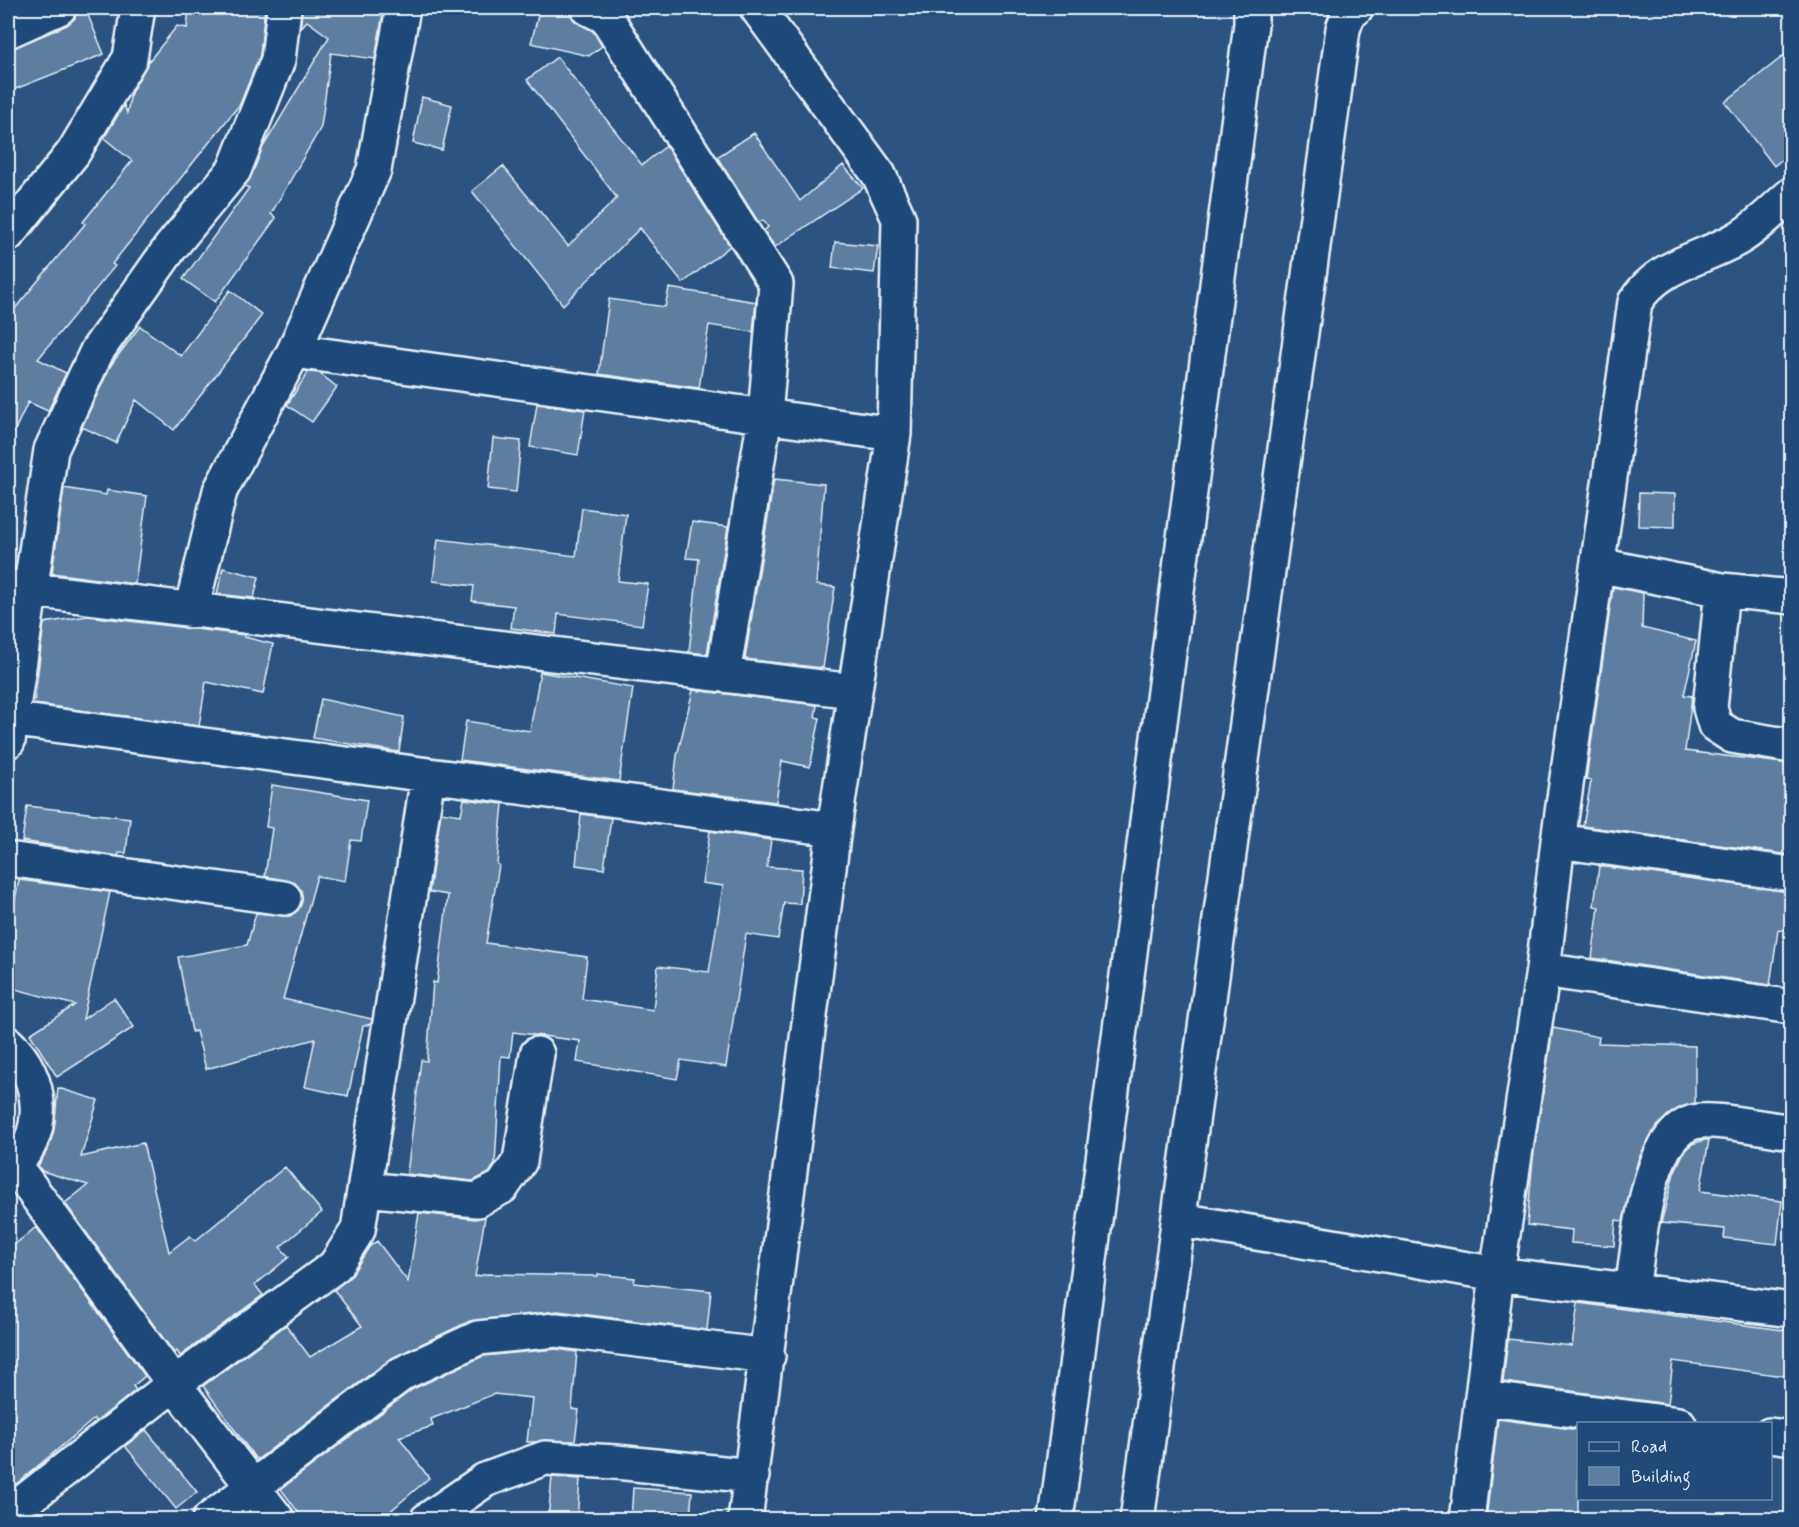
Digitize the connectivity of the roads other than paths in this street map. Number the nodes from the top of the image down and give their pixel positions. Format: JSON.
{"nodes":[{"id":1,"x":59,"y":8,"type":"edge"},
{"id":2,"x":138,"y":8,"type":"edge"},
{"id":3,"x":284,"y":8,"type":"edge"},
{"id":4,"x":403,"y":8,"type":"edge"},
{"id":5,"x":588,"y":8,"type":"edge"},
{"id":6,"x":757,"y":8,"type":"edge"},
{"id":7,"x":1251,"y":8,"type":"edge"},
{"id":8,"x":1356,"y":8,"type":"edge"},
{"id":9,"x":8,"y":31,"type":"edge"},
{"id":10,"x":1791,"y":194,"type":"edge"},
{"id":11,"x":8,"y":234,"type":"edge"},
{"id":12,"x":294,"y":351,"type":"junction"},
{"id":13,"x":765,"y":416,"type":"junction"},
{"id":14,"x":894,"y":434,"type":"junction"},
{"id":15,"x":1598,"y":565,"type":"junction"},
{"id":16,"x":18,"y":590,"type":"edge"},
{"id":17,"x":1722,"y":590,"type":"junction"},
{"id":18,"x":1791,"y":597,"type":"edge"},
{"id":19,"x":191,"y":611,"type":"junction"},
{"id":20,"x":723,"y":675,"type":"junction"},
{"id":21,"x":853,"y":691,"type":"junction"},
{"id":22,"x":8,"y":726,"type":"edge"},
{"id":23,"x":1791,"y":746,"type":"edge"},
{"id":24,"x":428,"y":776,"type":"junction"},
{"id":25,"x":834,"y":829,"type":"junction"},
{"id":26,"x":1558,"y":841,"type":"junction"},
{"id":27,"x":8,"y":860,"type":"edge"},
{"id":28,"x":1791,"y":874,"type":"edge"},
{"id":29,"x":284,"y":898,"type":"dead end"},
{"id":30,"x":1544,"y":970,"type":"junction"},
{"id":31,"x":1791,"y":1007,"type":"edge"},
{"id":32,"x":8,"y":1044,"type":"edge"},
{"id":33,"x":537,"y":1054,"type":"dead end"},
{"id":34,"x":1791,"y":1132,"type":"edge"},
{"id":35,"x":11,"y":1167,"type":"edge"},
{"id":36,"x":364,"y":1189,"type":"junction"},
{"id":37,"x":1180,"y":1220,"type":"junction"},
{"id":38,"x":1497,"y":1274,"type":"junction"},
{"id":39,"x":1632,"y":1290,"type":"junction"},
{"id":40,"x":1791,"y":1310,"type":"edge"},
{"id":41,"x":768,"y":1356,"type":"junction"},
{"id":42,"x":174,"y":1384,"type":"junction"},
{"id":43,"x":1482,"y":1398,"type":"junction"},
{"id":44,"x":1664,"y":1422,"type":"edge"},
{"id":45,"x":1772,"y":1436,"type":"edge"},
{"id":46,"x":1791,"y":1438,"type":"edge"},
{"id":47,"x":752,"y":1476,"type":"junction"},
{"id":48,"x":252,"y":1486,"type":"junction"},
{"id":49,"x":8,"y":1514,"type":"edge"},
{"id":50,"x":209,"y":1520,"type":"edge"},
{"id":51,"x":278,"y":1520,"type":"edge"},
{"id":52,"x":427,"y":1520,"type":"edge"},
{"id":53,"x":746,"y":1520,"type":"edge"},
{"id":54,"x":1056,"y":1520,"type":"edge"},
{"id":55,"x":1137,"y":1520,"type":"edge"},
{"id":56,"x":1467,"y":1520,"type":"edge"}],
"edges":[{"from":1,"to":9,"type":"street"},
{"from":2,"to":11,"type":"street"},
{"from":3,"to":16,"type":"street"},
{"from":4,"to":12,"type":"street"},
{"from":5,"to":13,"type":"street"},
{"from":6,"to":14,"type":"street"},
{"from":7,"to":54,"type":"street"},
{"from":8,"to":37,"type":"street"},
{"from":10,"to":15,"type":"street"},
{"from":12,"to":13,"type":"street"},
{"from":12,"to":19,"type":"street"},
{"from":13,"to":14,"type":"street"},
{"from":13,"to":20,"type":"street"},
{"from":14,"to":21,"type":"street"},
{"from":15,"to":17,"type":"street"},
{"from":15,"to":26,"type":"street"},
{"from":16,"to":19,"type":"street"},
{"from":16,"to":22,"type":"street"},
{"from":17,"to":18,"type":"street"},
{"from":17,"to":23,"type":"street"},
{"from":19,"to":20,"type":"street"},
{"from":20,"to":21,"type":"street"},
{"from":21,"to":25,"type":"street"},
{"from":22,"to":24,"type":"street"},
{"from":24,"to":25,"type":"street"},
{"from":24,"to":36,"type":"street"},
{"from":25,"to":41,"type":"street"},
{"from":26,"to":28,"type":"street"},
{"from":26,"to":30,"type":"street"},
{"from":27,"to":29,"type":"street"},
{"from":30,"to":31,"type":"street"},
{"from":30,"to":38,"type":"street"},
{"from":32,"to":35,"type":"street"},
{"from":33,"to":36,"type":"street"},
{"from":34,"to":39,"type":"street"},
{"from":35,"to":42,"type":"street"},
{"from":36,"to":42,"type":"street"},
{"from":37,"to":38,"type":"street"},
{"from":37,"to":55,"type":"street"},
{"from":38,"to":39,"type":"street"},
{"from":38,"to":43,"type":"street"},
{"from":39,"to":40,"type":"street"},
{"from":41,"to":47,"type":"street"},
{"from":41,"to":48,"type":"street"},
{"from":42,"to":48,"type":"street"},
{"from":42,"to":49,"type":"street"},
{"from":43,"to":44,"type":"street"},
{"from":43,"to":56,"type":"street"},
{"from":45,"to":46,"type":"street"},
{"from":47,"to":52,"type":"street"},
{"from":47,"to":53,"type":"street"},
{"from":48,"to":50,"type":"street"},
{"from":48,"to":51,"type":"street"}]}
